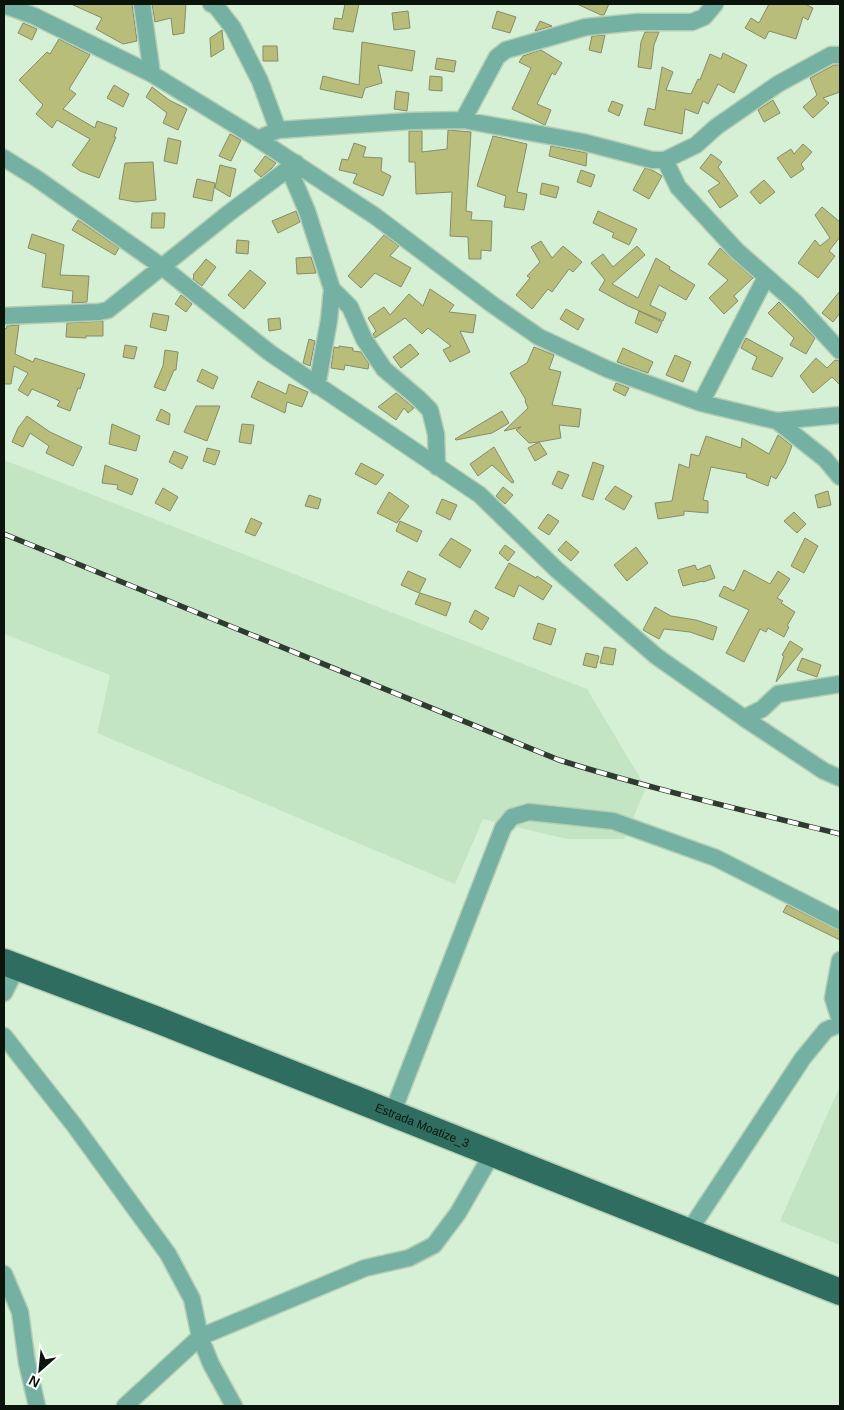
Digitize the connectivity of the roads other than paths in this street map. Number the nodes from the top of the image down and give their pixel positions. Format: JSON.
{"nodes":[{"id":1,"x":142,"y":4,"type":"edge"},
{"id":2,"x":211,"y":4,"type":"edge"},
{"id":3,"x":716,"y":4,"type":"edge"},
{"id":4,"x":4,"y":5,"type":"edge"},
{"id":5,"x":840,"y":55,"type":"edge"},
{"id":6,"x":152,"y":74,"type":"junction"},
{"id":7,"x":463,"y":120,"type":"junction"},
{"id":8,"x":278,"y":130,"type":"junction"},
{"id":9,"x":258,"y":139,"type":"junction"},
{"id":10,"x":4,"y":158,"type":"edge"},
{"id":11,"x":665,"y":160,"type":"junction"},
{"id":12,"x":293,"y":166,"type":"junction"},
{"id":13,"x":162,"y":266,"type":"junction"},
{"id":14,"x":766,"y":277,"type":"junction"},
{"id":15,"x":332,"y":289,"type":"junction"},
{"id":16,"x":4,"y":316,"type":"edge"},
{"id":17,"x":840,"y":351,"type":"edge"},
{"id":18,"x":317,"y":386,"type":"junction"},
{"id":19,"x":701,"y":403,"type":"junction"},
{"id":20,"x":840,"y":415,"type":"edge"},
{"id":21,"x":777,"y":421,"type":"junction"},
{"id":22,"x":437,"y":467,"type":"junction"},
{"id":23,"x":840,"y":477,"type":"edge"},
{"id":24,"x":840,"y":684,"type":"edge"},
{"id":25,"x":744,"y":718,"type":"junction"},
{"id":26,"x":840,"y":778,"type":"edge"},
{"id":27,"x":840,"y":921,"type":"edge"},
{"id":28,"x":840,"y":960,"type":"edge"},
{"id":29,"x":10,"y":964,"type":"edge"},
{"id":30,"x":4,"y":993,"type":"edge"},
{"id":31,"x":840,"y":1022,"type":"edge"},
{"id":32,"x":4,"y":1036,"type":"edge"},
{"id":33,"x":392,"y":1114,"type":"junction"},
{"id":34,"x":492,"y":1154,"type":"junction"},
{"id":35,"x":689,"y":1231,"type":"junction"},
{"id":36,"x":4,"y":1274,"type":"edge"},
{"id":37,"x":840,"y":1292,"type":"edge"},
{"id":38,"x":200,"y":1337,"type":"junction"},
{"id":39,"x":37,"y":1406,"type":"edge"},
{"id":40,"x":125,"y":1406,"type":"edge"},
{"id":41,"x":234,"y":1406,"type":"edge"}],
"edges":[{"from":1,"to":6,"type":"street"},
{"from":2,"to":8,"type":"street"},
{"from":3,"to":7,"type":"street"},
{"from":4,"to":6,"type":"street"},
{"from":5,"to":11,"type":"street"},
{"from":6,"to":9,"type":"street"},
{"from":7,"to":8,"type":"street"},
{"from":7,"to":11,"type":"street"},
{"from":8,"to":9,"type":"street"},
{"from":9,"to":12,"type":"street"},
{"from":10,"to":13,"type":"street"},
{"from":11,"to":14,"type":"street"},
{"from":12,"to":13,"type":"street"},
{"from":12,"to":15,"type":"street"},
{"from":12,"to":19,"type":"street"},
{"from":13,"to":16,"type":"street"},
{"from":13,"to":18,"type":"street"},
{"from":14,"to":17,"type":"street"},
{"from":14,"to":19,"type":"street"},
{"from":15,"to":18,"type":"street"},
{"from":15,"to":22,"type":"street"},
{"from":18,"to":22,"type":"street"},
{"from":19,"to":21,"type":"street"},
{"from":20,"to":21,"type":"street"},
{"from":21,"to":23,"type":"street"},
{"from":22,"to":25,"type":"street"},
{"from":24,"to":25,"type":"street"},
{"from":25,"to":26,"type":"street"},
{"from":27,"to":33,"type":"street"},
{"from":28,"to":31,"type":"street"},
{"from":29,"to":30,"type":"street"},
{"from":29,"to":33,"type":"highway","name":"Estrada Moatize_3"},
{"from":31,"to":35,"type":"street"},
{"from":32,"to":38,"type":"street"},
{"from":33,"to":34,"type":"highway","name":"Estrada Moatize_3"},
{"from":34,"to":35,"type":"highway","name":"Estrada Moatize_3"},
{"from":34,"to":38,"type":"street"},
{"from":35,"to":37,"type":"highway","name":"Estrada Moatize_3"},
{"from":36,"to":39,"type":"street"},
{"from":38,"to":40,"type":"street"},
{"from":38,"to":41,"type":"street"}]}
